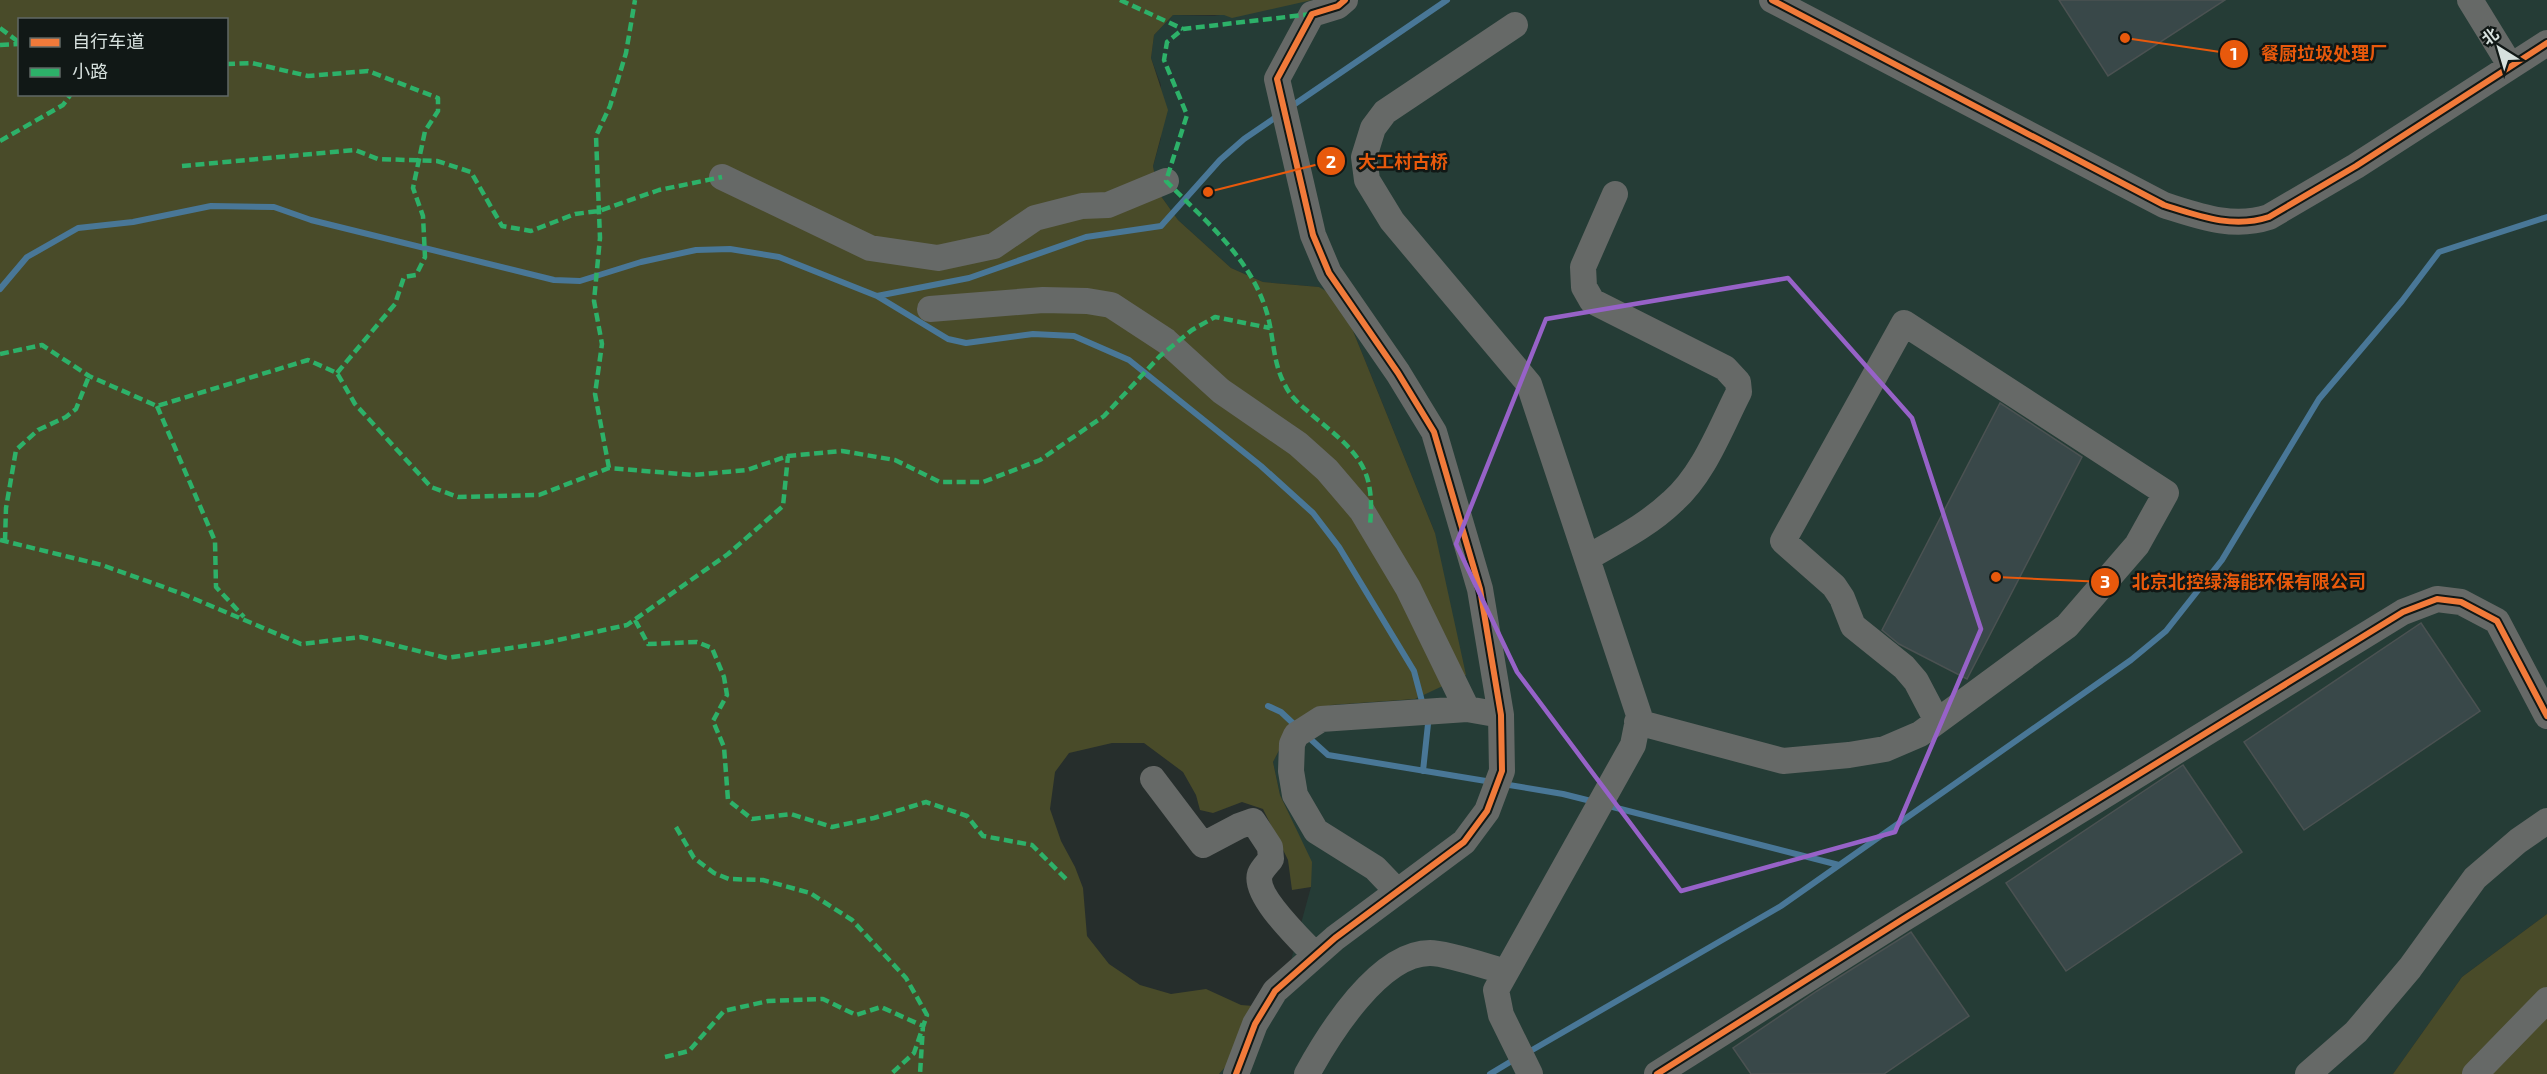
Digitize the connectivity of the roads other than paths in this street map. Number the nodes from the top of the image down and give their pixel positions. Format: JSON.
{"nodes":[{"id":1,"x":1345,"y":0,"type":"edge"},
{"id":2,"x":1773,"y":0,"type":"edge"},
{"id":3,"x":2470,"y":0,"type":"edge"},
{"id":4,"x":1515,"y":25,"type":"dead end"},
{"id":5,"x":2547,"y":43,"type":"edge"},
{"id":6,"x":2511,"y":65,"type":"junction"},
{"id":7,"x":722,"y":177,"type":"dead end"},
{"id":8,"x":1166,"y":182,"type":"dead end"},
{"id":9,"x":1615,"y":194,"type":"dead end"},
{"id":10,"x":930,"y":309,"type":"dead end"},
{"id":11,"x":1587,"y":558,"type":"junction"},
{"id":12,"x":1467,"y":709,"type":"junction"},
{"id":13,"x":1501,"y":715,"type":"junction"},
{"id":14,"x":2547,"y":716,"type":"edge"},
{"id":15,"x":1937,"y":721,"type":"junction"},
{"id":16,"x":1637,"y":722,"type":"junction"},
{"id":17,"x":1154,"y":779,"type":"dead end"},
{"id":18,"x":2547,"y":821,"type":"edge"},
{"id":19,"x":1397,"y":891,"type":"junction"},
{"id":20,"x":1315,"y":955,"type":"junction"},
{"id":21,"x":1506,"y":972,"type":"junction"},
{"id":22,"x":2547,"y":1000,"type":"edge"},
{"id":23,"x":1236,"y":1074,"type":"edge"},
{"id":24,"x":1307,"y":1074,"type":"edge"},
{"id":25,"x":1530,"y":1074,"type":"edge"},
{"id":26,"x":1657,"y":1074,"type":"edge"},
{"id":27,"x":2308,"y":1074,"type":"edge"},
{"id":28,"x":2475,"y":1074,"type":"edge"}],
"edges":[{"from":1,"to":13,"type":"street"},
{"from":2,"to":6,"type":"street"},
{"from":3,"to":6,"type":"street"},
{"from":4,"to":11,"type":"street"},
{"from":5,"to":6,"type":"street"},
{"from":7,"to":8,"type":"street"},
{"from":9,"to":11,"type":"street"},
{"from":10,"to":12,"type":"street"},
{"from":11,"to":16,"type":"street"},
{"from":12,"to":13,"type":"street"},
{"from":12,"to":19,"type":"street"},
{"from":13,"to":19,"type":"street"},
{"from":14,"to":26,"type":"street"},
{"from":15,"to":15,"type":"street"},
{"from":15,"to":16,"type":"street"},
{"from":16,"to":21,"type":"street"},
{"from":17,"to":20,"type":"street"},
{"from":18,"to":27,"type":"street"},
{"from":19,"to":20,"type":"street"},
{"from":20,"to":23,"type":"street"},
{"from":21,"to":24,"type":"street"},
{"from":21,"to":25,"type":"street"},
{"from":22,"to":28,"type":"street"}]}
